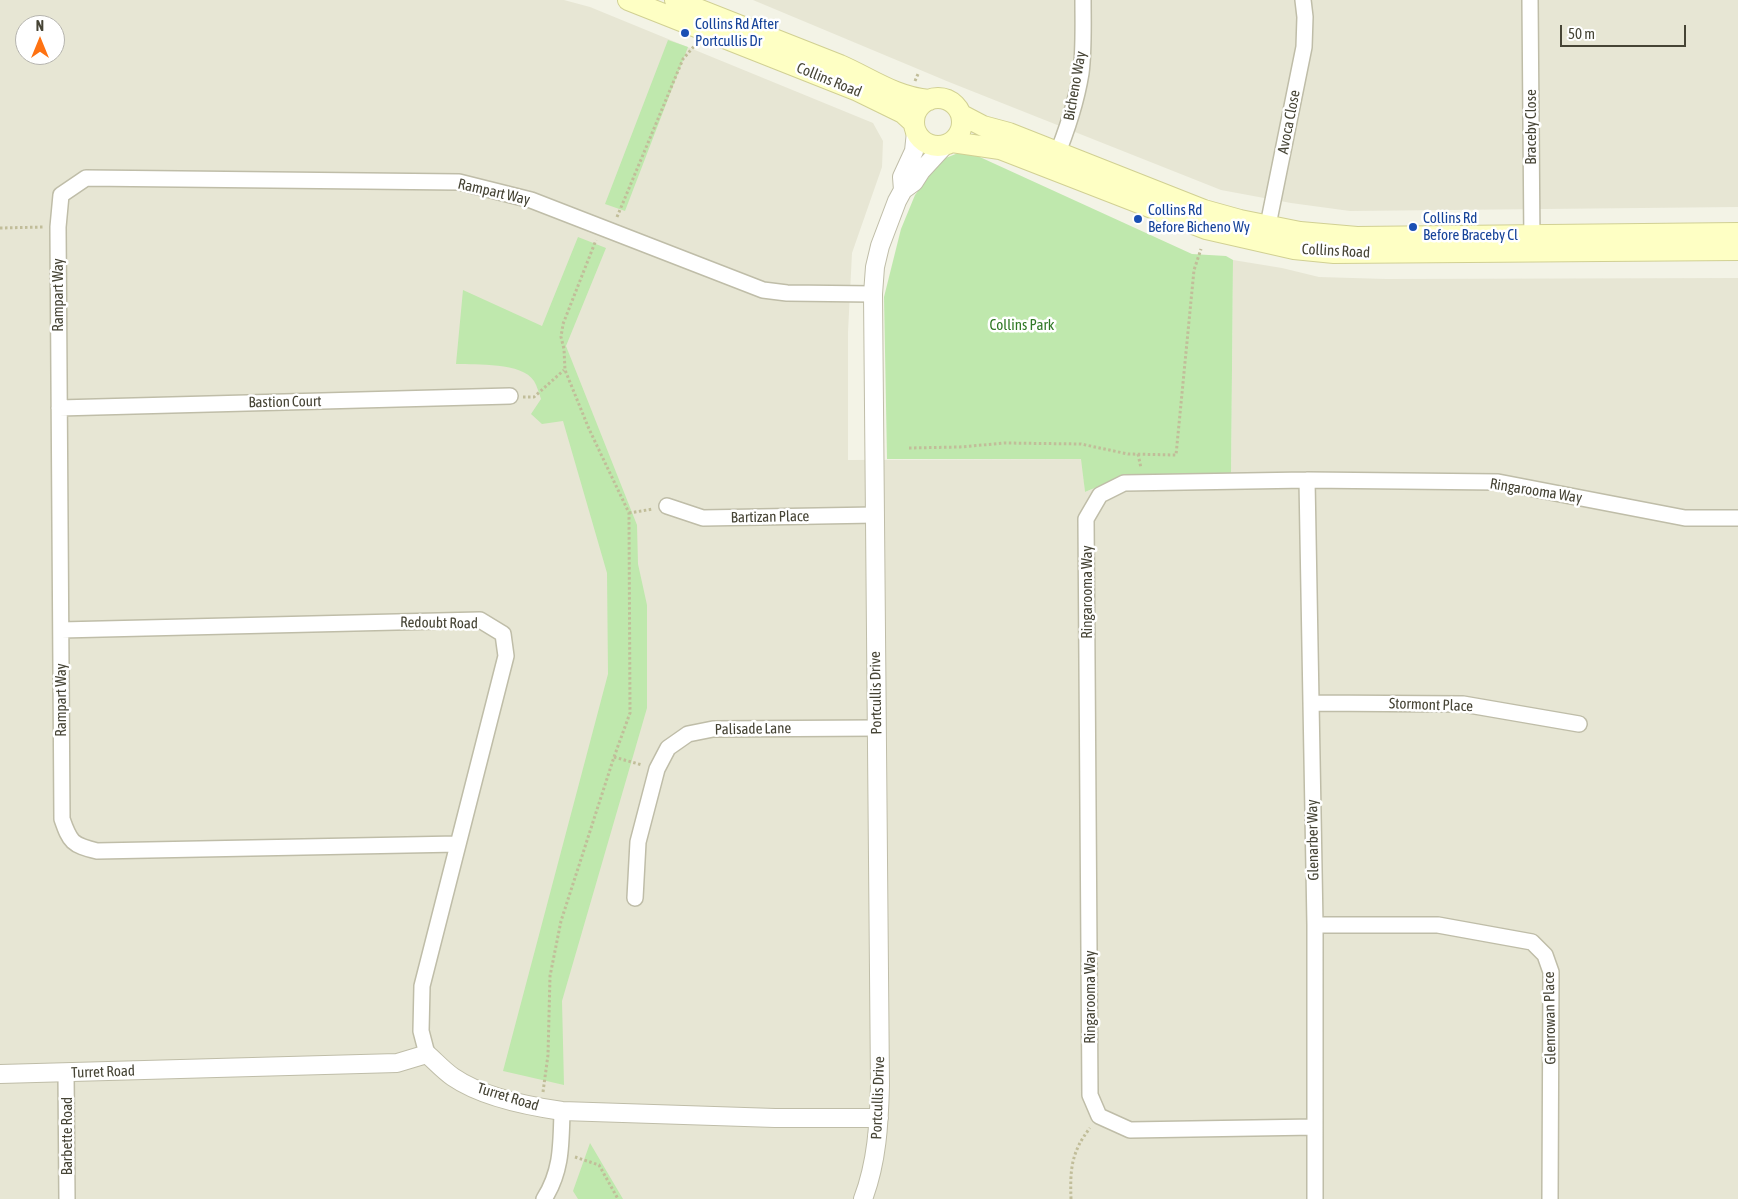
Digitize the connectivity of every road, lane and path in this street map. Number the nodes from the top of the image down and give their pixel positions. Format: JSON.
{"nodes":[{"id":1,"x":628,"y":0,"type":"edge"},
{"id":2,"x":675,"y":0,"type":"edge"},
{"id":3,"x":1083,"y":0,"type":"edge"},
{"id":4,"x":1303,"y":0,"type":"edge"},
{"id":5,"x":1530,"y":0,"type":"edge"},
{"id":6,"x":702,"y":39,"type":"dead end"},
{"id":7,"x":929,"y":100,"type":"junction"},
{"id":8,"x":962,"y":115,"type":"junction"},
{"id":9,"x":915,"y":127,"type":"junction"},
{"id":10,"x":948,"y":144,"type":"junction"},
{"id":11,"x":1055,"y":160,"type":"junction"},
{"id":12,"x":903,"y":190,"type":"junction"},
{"id":13,"x":616,"y":221,"type":"dead end"},
{"id":14,"x":58,"y":227,"type":"junction"},
{"id":15,"x":0,"y":228,"type":"edge"},
{"id":16,"x":1738,"y":233,"type":"edge"},
{"id":17,"x":1266,"y":234,"type":"junction"},
{"id":18,"x":597,"y":237,"type":"dead end"},
{"id":19,"x":1532,"y":244,"type":"junction"},
{"id":20,"x":1200,"y":249,"type":"dead end"},
{"id":21,"x":1738,"y":250,"type":"edge"},
{"id":22,"x":873,"y":294,"type":"junction"},
{"id":23,"x":565,"y":370,"type":"junction"},
{"id":24,"x":510,"y":396,"type":"joint"},
{"id":25,"x":59,"y":408,"type":"junction"},
{"id":26,"x":909,"y":448,"type":"dead end"},
{"id":27,"x":1307,"y":480,"type":"junction"},
{"id":28,"x":667,"y":506,"type":"joint"},
{"id":29,"x":630,"y":513,"type":"junction"},
{"id":30,"x":874,"y":515,"type":"junction"},
{"id":31,"x":1738,"y":518,"type":"edge"},
{"id":32,"x":61,"y":630,"type":"junction"},
{"id":33,"x":1311,"y":703,"type":"junction"},
{"id":34,"x":1579,"y":724,"type":"dead end"},
{"id":35,"x":877,"y":728,"type":"junction"},
{"id":36,"x":614,"y":757,"type":"junction"},
{"id":37,"x":657,"y":769,"type":"junction"},
{"id":38,"x":458,"y":844,"type":"junction"},
{"id":39,"x":635,"y":898,"type":"dead end"},
{"id":40,"x":1315,"y":925,"type":"junction"},
{"id":41,"x":427,"y":1054,"type":"junction"},
{"id":42,"x":66,"y":1073,"type":"junction"},
{"id":43,"x":0,"y":1074,"type":"edge"},
{"id":44,"x":541,"y":1108,"type":"junction"},
{"id":45,"x":562,"y":1111,"type":"junction"},
{"id":46,"x":1099,"y":1116,"type":"junction"},
{"id":47,"x":879,"y":1118,"type":"junction"},
{"id":48,"x":1315,"y":1127,"type":"junction"},
{"id":49,"x":561,"y":1152,"type":"junction"},
{"id":50,"x":67,"y":1199,"type":"edge"},
{"id":51,"x":544,"y":1199,"type":"edge"},
{"id":52,"x":618,"y":1199,"type":"edge"},
{"id":53,"x":863,"y":1199,"type":"edge"},
{"id":54,"x":1071,"y":1199,"type":"edge"},
{"id":55,"x":1315,"y":1199,"type":"edge"},
{"id":56,"x":1550,"y":1199,"type":"edge"}],
"edges":[{"from":1,"to":9,"type":"main road","name":"Collins Road"},
{"from":2,"to":7,"type":"main road","name":"Collins Road"},
{"from":3,"to":11,"type":"street","name":"Bicheno Way"},
{"from":4,"to":17,"type":"street","name":"Avoca Close"},
{"from":5,"to":19,"type":"street","name":"Braceby Close"},
{"from":6,"to":13,"type":"path"},
{"from":7,"to":8,"type":"main road","name":"Collins Road"},
{"from":7,"to":9,"type":"main road"},
{"from":8,"to":10,"type":"main road"},
{"from":8,"to":11,"type":"main road","name":"Collins Road"},
{"from":9,"to":10,"type":"main road","name":"Collins Road"},
{"from":9,"to":12,"type":"street","name":"Portcullis Drive"},
{"from":10,"to":11,"type":"main road","name":"Collins Road"},
{"from":10,"to":12,"type":"street","name":"Portcullis Drive"},
{"from":11,"to":17,"type":"main road","name":"Collins Road"},
{"from":12,"to":22,"type":"street","name":"Portcullis Drive"},
{"from":14,"to":15,"type":"path"},
{"from":14,"to":22,"type":"street","name":"Rampart Way"},
{"from":14,"to":25,"type":"street","name":"Rampart Way"},
{"from":16,"to":19,"type":"main road","name":"Collins Road"},
{"from":17,"to":19,"type":"main road","name":"Collins Road"},
{"from":18,"to":23,"type":"path"},
{"from":19,"to":21,"type":"main road","name":"Collins Road"},
{"from":20,"to":26,"type":"path"},
{"from":22,"to":30,"type":"street","name":"Portcullis Drive"},
{"from":23,"to":24,"type":"path"},
{"from":23,"to":29,"type":"path"},
{"from":24,"to":25,"type":"street","name":"Bastion Court"},
{"from":25,"to":32,"type":"street","name":"Rampart Way"},
{"from":27,"to":31,"type":"street","name":"Ringarooma Way"},
{"from":27,"to":33,"type":"street","name":"Glenarber Way"},
{"from":27,"to":46,"type":"street","name":"Ringarooma Way"},
{"from":28,"to":29,"type":"path"},
{"from":28,"to":30,"type":"street","name":"Bartizan Place"},
{"from":29,"to":36,"type":"path"},
{"from":30,"to":35,"type":"street","name":"Portcullis Drive"},
{"from":32,"to":38,"type":"street","name":"Rampart Way"},
{"from":32,"to":38,"type":"street","name":"Redoubt Road"},
{"from":33,"to":34,"type":"street","name":"Stormont Place"},
{"from":33,"to":40,"type":"street","name":"Glenarber Way"},
{"from":35,"to":37,"type":"street","name":"Palisade Lane"},
{"from":35,"to":47,"type":"street","name":"Portcullis Drive"},
{"from":36,"to":37,"type":"path"},
{"from":36,"to":44,"type":"path"},
{"from":37,"to":39,"type":"street","name":"Palisade Lane"},
{"from":38,"to":41,"type":"street","name":"Redoubt Road"},
{"from":40,"to":48,"type":"street","name":"Glenarber Way"},
{"from":40,"to":56,"type":"street","name":"Glenrowan Place"},
{"from":41,"to":42,"type":"street","name":"Turret Road"},
{"from":41,"to":44,"type":"street","name":"Turret Road"},
{"from":42,"to":43,"type":"street","name":"Turret Road"},
{"from":42,"to":50,"type":"street","name":"Barbette Road"},
{"from":44,"to":45,"type":"street","name":"Turret Road"},
{"from":45,"to":47,"type":"street","name":"Turret Road"},
{"from":45,"to":49,"type":"street"},
{"from":46,"to":48,"type":"street"},
{"from":46,"to":54,"type":"path"},
{"from":47,"to":53,"type":"street","name":"Portcullis Drive"},
{"from":48,"to":55,"type":"street","name":"Glenarber Way"},
{"from":49,"to":51,"type":"street"},
{"from":49,"to":52,"type":"path"}]}
